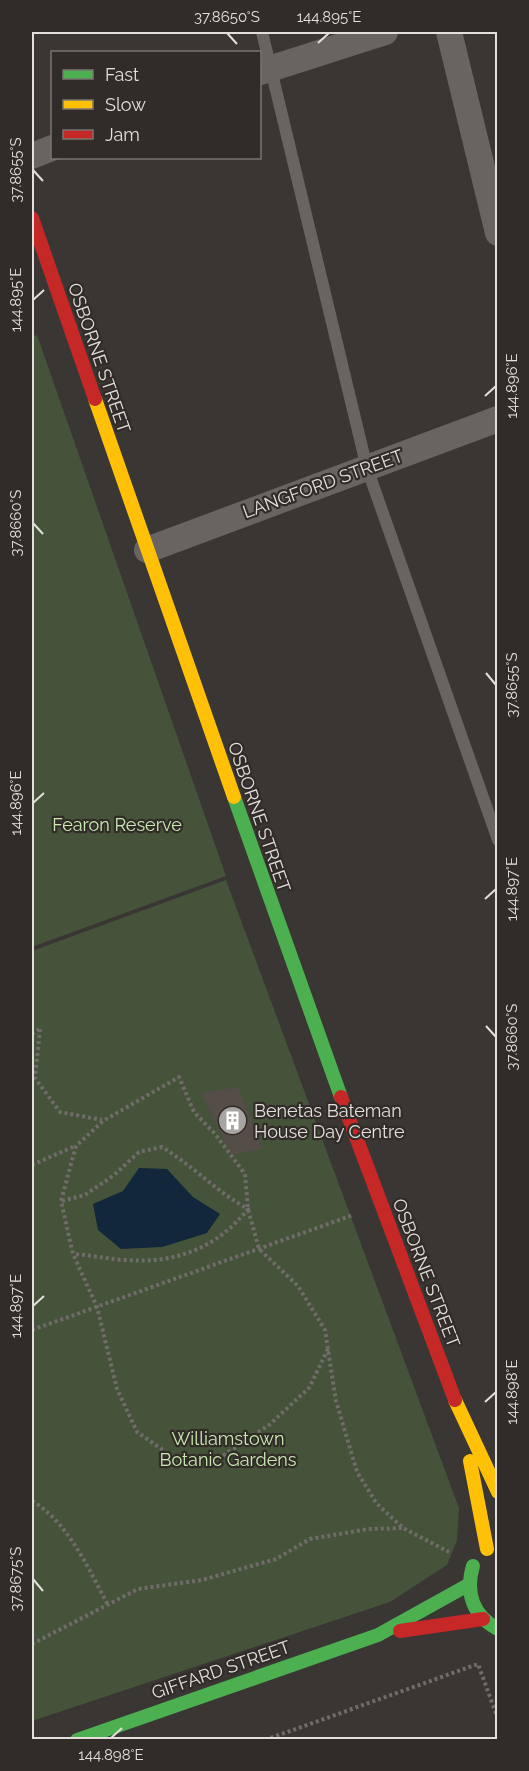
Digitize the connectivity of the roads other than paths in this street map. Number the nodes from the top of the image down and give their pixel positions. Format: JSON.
{"nodes":[{"id":1,"x":262,"y":32,"type":"edge"},
{"id":2,"x":385,"y":32,"type":"edge"},
{"id":3,"x":449,"y":32,"type":"edge"},
{"id":4,"x":265,"y":70,"type":"edge"},
{"id":5,"x":51,"y":148,"type":"edge"},
{"id":6,"x":32,"y":156,"type":"edge"},
{"id":7,"x":32,"y":218,"type":"edge"},
{"id":8,"x":498,"y":233,"type":"edge"},
{"id":9,"x":498,"y":419,"type":"edge"},
{"id":10,"x":366,"y":468,"type":"junction"},
{"id":11,"x":147,"y":550,"type":"junction"},
{"id":12,"x":498,"y":840,"type":"edge"},
{"id":13,"x":464,"y":1423,"type":"junction"},
{"id":14,"x":498,"y":1492,"type":"edge"},
{"id":15,"x":492,"y":1546,"type":"edge"},
{"id":16,"x":468,"y":1585,"type":"junction"},
{"id":17,"x":483,"y":1619,"type":"junction"},
{"id":18,"x":498,"y":1629,"type":"edge"},
{"id":19,"x":378,"y":1635,"type":"junction"},
{"id":20,"x":77,"y":1740,"type":"edge"}],
"edges":[{"from":1,"to":4,"type":"lane"},
{"from":2,"to":4,"type":"street"},
{"from":3,"to":8,"type":"street"},
{"from":4,"to":10,"type":"lane"},
{"from":5,"to":6,"type":"street"},
{"from":7,"to":11,"type":"street","name":"OSBORNE STREET"},
{"from":9,"to":10,"type":"street","name":"LANGFORD STREET"},
{"from":10,"to":11,"type":"street","name":"LANGFORD STREET"},
{"from":10,"to":12,"type":"lane"},
{"from":11,"to":13,"type":"street","name":"OSBORNE STREET"},
{"from":13,"to":14,"type":"street","name":"OSBORNE STREET"},
{"from":13,"to":15,"type":"street","name":"OSBORNE STREET"},
{"from":15,"to":16,"type":"street"},
{"from":16,"to":17,"type":"street"},
{"from":16,"to":19,"type":"street","name":"GIFFARD STREET"},
{"from":17,"to":18,"type":"street"},
{"from":17,"to":19,"type":"street","name":"GIFFARD STREET"},
{"from":19,"to":20,"type":"street","name":"GIFFARD STREET"}]}
